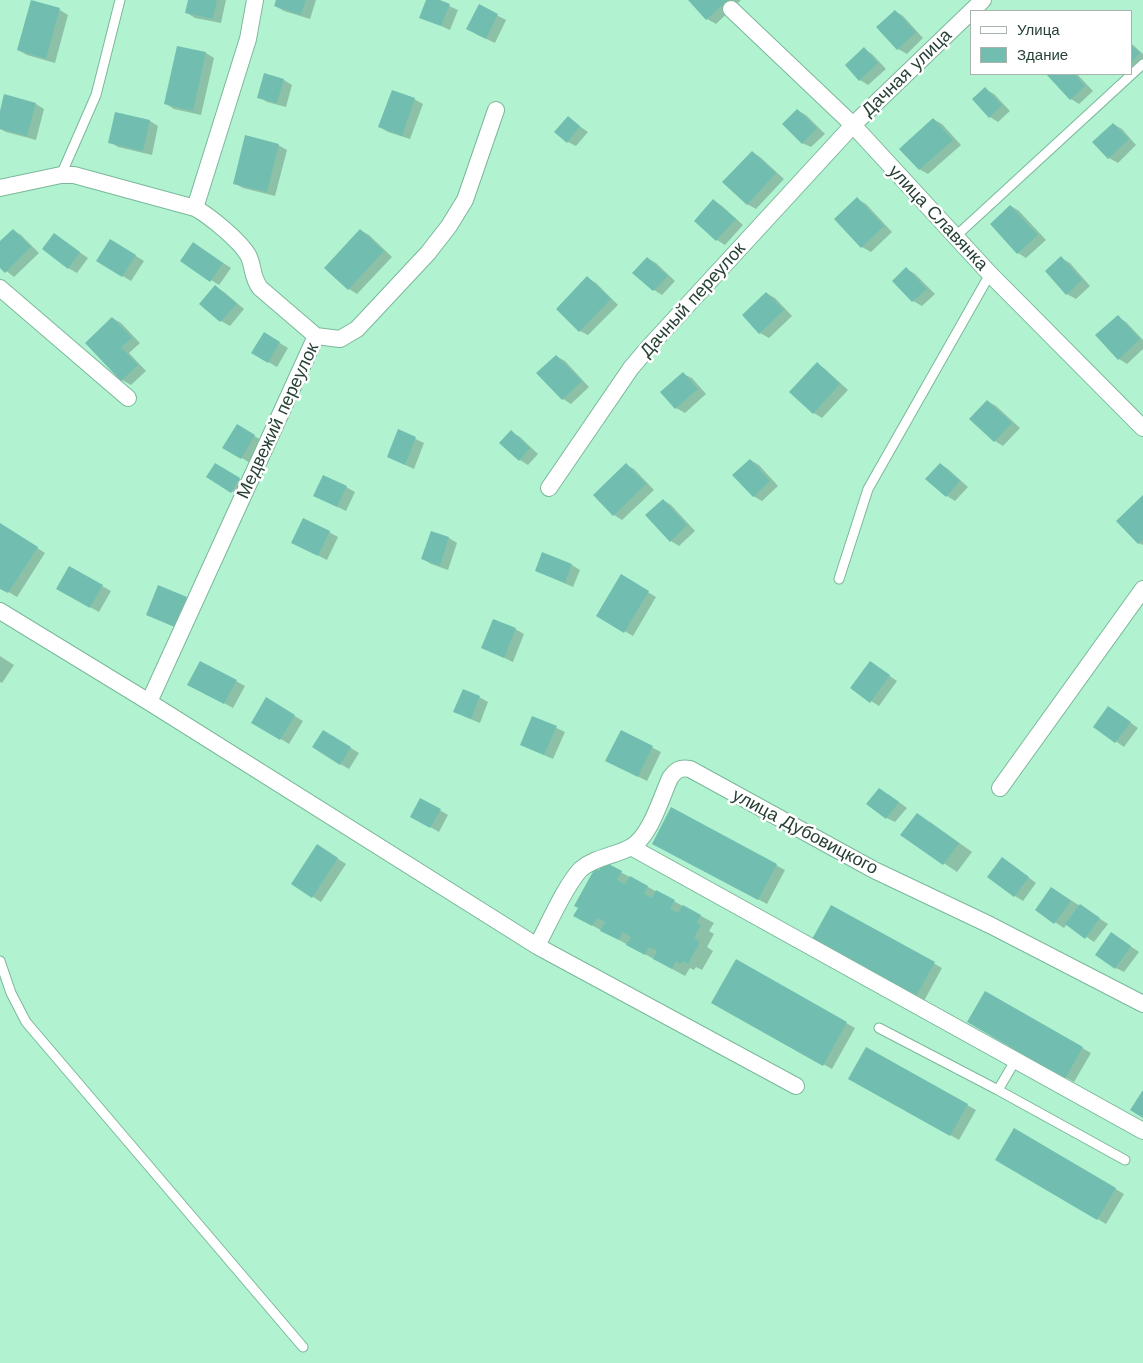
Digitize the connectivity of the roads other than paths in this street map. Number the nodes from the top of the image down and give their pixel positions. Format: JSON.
{"nodes":[{"id":1,"x":120,"y":0,"type":"edge"},
{"id":2,"x":255,"y":0,"type":"edge"},
{"id":3,"x":983,"y":0,"type":"edge"},
{"id":4,"x":731,"y":9,"type":"dead end"},
{"id":5,"x":973,"y":10,"type":"edge"},
{"id":6,"x":970,"y":12,"type":"edge"},
{"id":7,"x":1143,"y":64,"type":"edge"},
{"id":8,"x":1133,"y":73,"type":"edge"},
{"id":9,"x":1131,"y":75,"type":"edge"},
{"id":10,"x":496,"y":110,"type":"dead end"},
{"id":11,"x":853,"y":125,"type":"junction"},
{"id":12,"x":61,"y":175,"type":"junction"},
{"id":13,"x":0,"y":188,"type":"edge"},
{"id":14,"x":196,"y":208,"type":"junction"},
{"id":15,"x":956,"y":236,"type":"junction"},
{"id":16,"x":990,"y":274,"type":"junction"},
{"id":17,"x":0,"y":288,"type":"edge"},
{"id":18,"x":316,"y":336,"type":"junction"},
{"id":19,"x":128,"y":398,"type":"dead end"},
{"id":20,"x":1143,"y":428,"type":"edge"},
{"id":21,"x":549,"y":488,"type":"dead end"},
{"id":22,"x":840,"y":579,"type":"dead end"},
{"id":23,"x":1143,"y":589,"type":"edge"},
{"id":24,"x":0,"y":610,"type":"edge"},
{"id":25,"x":149,"y":702,"type":"junction"},
{"id":26,"x":1000,"y":788,"type":"dead end"},
{"id":27,"x":631,"y":847,"type":"junction"},
{"id":28,"x":537,"y":946,"type":"junction"},
{"id":29,"x":0,"y":961,"type":"edge"},
{"id":30,"x":1143,"y":1004,"type":"edge"},
{"id":31,"x":879,"y":1028,"type":"dead end"},
{"id":32,"x":1015,"y":1061,"type":"junction"},
{"id":33,"x":796,"y":1086,"type":"dead end"},
{"id":34,"x":998,"y":1090,"type":"junction"},
{"id":35,"x":1143,"y":1131,"type":"edge"},
{"id":36,"x":1124,"y":1160,"type":"dead end"},
{"id":37,"x":303,"y":1347,"type":"dead end"}],
"edges":[{"from":1,"to":12,"type":"lane"},
{"from":2,"to":14,"type":"street"},
{"from":3,"to":5,"type":"street","name":"Дачная улица"},
{"from":4,"to":11,"type":"street","name":"улица Славянка"},
{"from":6,"to":11,"type":"street","name":"Дачная улица"},
{"from":7,"to":8,"type":"lane"},
{"from":9,"to":15,"type":"lane"},
{"from":10,"to":18,"type":"street","name":"Медвежий переулок"},
{"from":11,"to":15,"type":"street","name":"улица Славянка"},
{"from":11,"to":21,"type":"street","name":"Дачный переулок"},
{"from":12,"to":13,"type":"street"},
{"from":12,"to":14,"type":"street"},
{"from":14,"to":18,"type":"street"},
{"from":15,"to":16,"type":"street","name":"улица Славянка"},
{"from":16,"to":20,"type":"street","name":"улица Славянка"},
{"from":16,"to":22,"type":"lane"},
{"from":17,"to":19,"type":"street"},
{"from":18,"to":25,"type":"street","name":"Медвежий переулок"},
{"from":23,"to":26,"type":"street"},
{"from":24,"to":25,"type":"street"},
{"from":25,"to":28,"type":"street"},
{"from":27,"to":28,"type":"street","name":"улица Дубовицкого"},
{"from":27,"to":30,"type":"street","name":"улица Дубовицкого"},
{"from":27,"to":32,"type":"street"},
{"from":28,"to":33,"type":"street"},
{"from":29,"to":37,"type":"lane"},
{"from":31,"to":34,"type":"lane"},
{"from":32,"to":34,"type":"lane"},
{"from":32,"to":35,"type":"street"},
{"from":34,"to":36,"type":"lane"}]}
